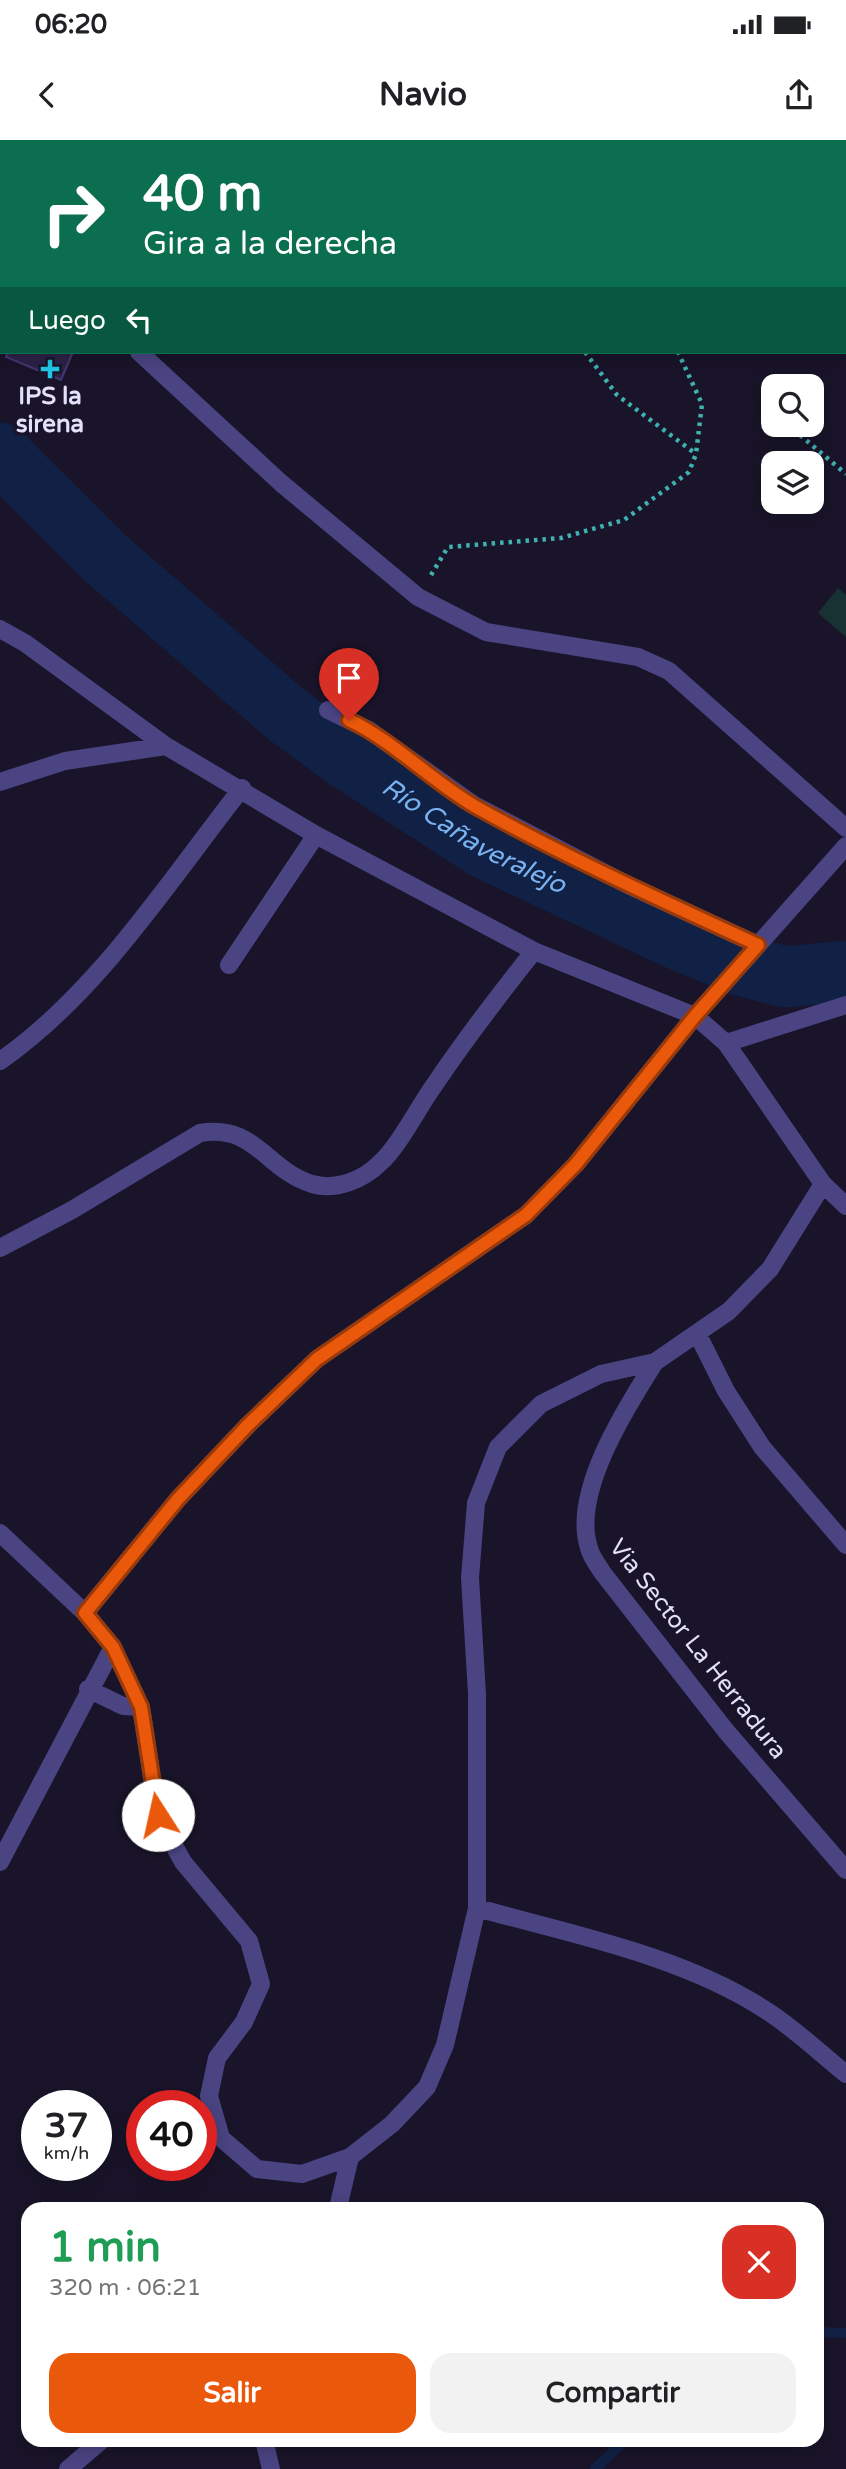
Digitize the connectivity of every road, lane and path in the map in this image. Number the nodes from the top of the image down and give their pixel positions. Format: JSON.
{"nodes":[{"id":1,"x":141,"y":354,"type":"edge"},
{"id":2,"x":586,"y":354,"type":"edge"},
{"id":3,"x":679,"y":354,"type":"edge"},
{"id":4,"x":802,"y":437,"type":"edge"},
{"id":5,"x":695,"y":454,"type":"junction"},
{"id":6,"x":846,"y":474,"type":"edge"},
{"id":7,"x":448,"y":547,"type":"dead end"},
{"id":8,"x":0,"y":629,"type":"edge"},
{"id":9,"x":328,"y":710,"type":"dead end"},
{"id":10,"x":166,"y":746,"type":"junction"},
{"id":11,"x":0,"y":782,"type":"edge"},
{"id":12,"x":242,"y":788,"type":"junction"},
{"id":13,"x":846,"y":828,"type":"edge"},
{"id":14,"x":316,"y":835,"type":"junction"},
{"id":15,"x":846,"y":846,"type":"edge"},
{"id":16,"x":758,"y":945,"type":"junction"},
{"id":17,"x":534,"y":951,"type":"junction"},
{"id":18,"x":229,"y":965,"type":"dead end"},
{"id":19,"x":846,"y":1005,"type":"edge"},
{"id":20,"x":695,"y":1016,"type":"junction"},
{"id":21,"x":726,"y":1043,"type":"junction"},
{"id":22,"x":0,"y":1061,"type":"edge"},
{"id":23,"x":823,"y":1184,"type":"junction"},
{"id":24,"x":846,"y":1206,"type":"edge"},
{"id":25,"x":0,"y":1248,"type":"edge"},
{"id":26,"x":697,"y":1333,"type":"junction"},
{"id":27,"x":655,"y":1363,"type":"junction"},
{"id":28,"x":0,"y":1532,"type":"edge"},
{"id":29,"x":846,"y":1545,"type":"edge"},
{"id":30,"x":85,"y":1613,"type":"junction"},
{"id":31,"x":113,"y":1647,"type":"junction"},
{"id":32,"x":88,"y":1689,"type":"junction"},
{"id":33,"x":141,"y":1707,"type":"junction"},
{"id":34,"x":0,"y":1862,"type":"edge"},
{"id":35,"x":846,"y":1870,"type":"edge"},
{"id":36,"x":477,"y":1908,"type":"junction"},
{"id":37,"x":846,"y":2074,"type":"edge"},
{"id":38,"x":350,"y":2157,"type":"junction"},
{"id":39,"x":339,"y":2202,"type":"edge"},
{"id":40,"x":94,"y":2447,"type":"edge"},
{"id":41,"x":266,"y":2447,"type":"edge"},
{"id":42,"x":68,"y":2469,"type":"edge"},
{"id":43,"x":271,"y":2469,"type":"edge"}],
"edges":[{"from":1,"to":13,"type":"street"},
{"from":2,"to":5,"type":"path"},
{"from":3,"to":5,"type":"path"},
{"from":4,"to":6,"type":"path"},
{"from":5,"to":7,"type":"path"},
{"from":8,"to":10,"type":"street"},
{"from":9,"to":16,"type":"street"},
{"from":10,"to":11,"type":"street"},
{"from":10,"to":12,"type":"street"},
{"from":12,"to":14,"type":"street"},
{"from":12,"to":22,"type":"street"},
{"from":14,"to":17,"type":"street"},
{"from":14,"to":18,"type":"street"},
{"from":15,"to":16,"type":"street"},
{"from":16,"to":20,"type":"street"},
{"from":17,"to":20,"type":"street"},
{"from":17,"to":25,"type":"street"},
{"from":19,"to":21,"type":"street"},
{"from":20,"to":21,"type":"street"},
{"from":20,"to":30,"type":"street"},
{"from":21,"to":23,"type":"street"},
{"from":23,"to":24,"type":"street"},
{"from":23,"to":26,"type":"street"},
{"from":26,"to":27,"type":"street"},
{"from":26,"to":29,"type":"street"},
{"from":27,"to":35,"type":"street","name":"Via Sector La Herradura"},
{"from":27,"to":36,"type":"street"},
{"from":28,"to":30,"type":"street"},
{"from":30,"to":31,"type":"street"},
{"from":31,"to":32,"type":"street"},
{"from":31,"to":33,"type":"street"},
{"from":32,"to":33,"type":"street"},
{"from":32,"to":34,"type":"street"},
{"from":33,"to":38,"type":"street"},
{"from":36,"to":37,"type":"street"},
{"from":36,"to":38,"type":"street"},
{"from":38,"to":39,"type":"street"},
{"from":40,"to":42,"type":"street"},
{"from":41,"to":43,"type":"street"}]}
